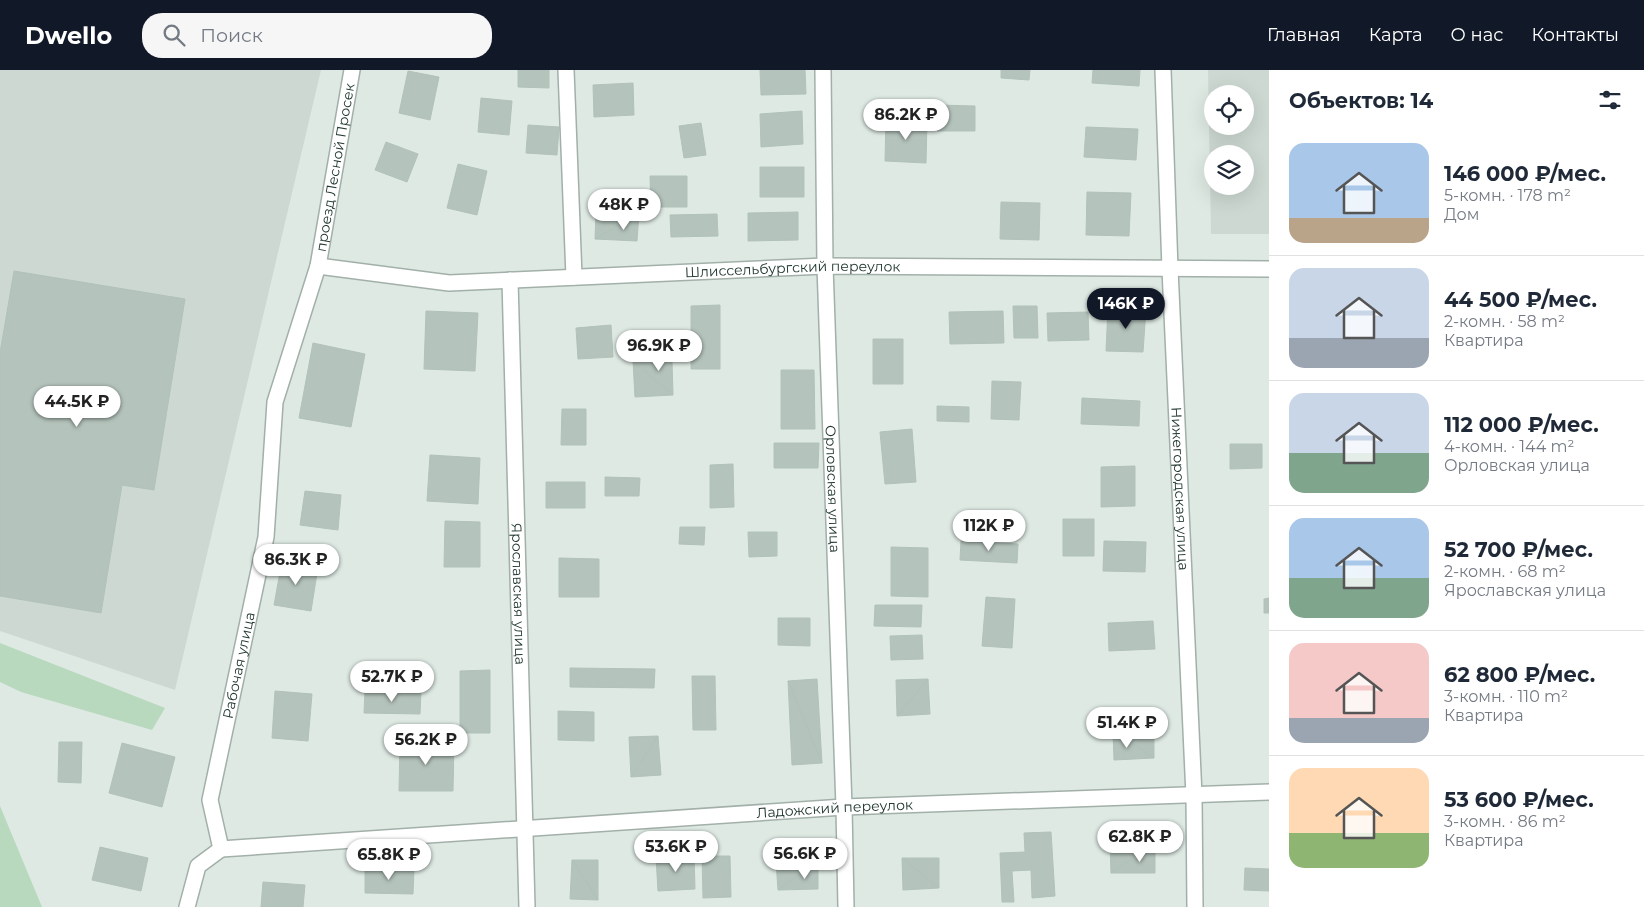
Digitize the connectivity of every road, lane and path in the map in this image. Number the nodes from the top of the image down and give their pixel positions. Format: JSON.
{"nodes":[{"id":1,"x":352,"y":70,"type":"edge"},
{"id":2,"x":566,"y":70,"type":"edge"},
{"id":3,"x":823,"y":70,"type":"edge"},
{"id":4,"x":1163,"y":70,"type":"edge"},
{"id":5,"x":318,"y":266,"type":"junction"},
{"id":6,"x":825,"y":266,"type":"junction"},
{"id":7,"x":1170,"y":269,"type":"junction"},
{"id":8,"x":1269,"y":269,"type":"edge"},
{"id":9,"x":574,"y":277,"type":"junction"},
{"id":10,"x":510,"y":280,"type":"junction"},
{"id":11,"x":1269,"y":792,"type":"edge"},
{"id":12,"x":1194,"y":796,"type":"junction"},
{"id":13,"x":844,"y":807,"type":"junction"},
{"id":14,"x":526,"y":828,"type":"junction"},
{"id":15,"x":221,"y":849,"type":"junction"},
{"id":16,"x":187,"y":907,"type":"edge"},
{"id":17,"x":527,"y":907,"type":"edge"},
{"id":18,"x":846,"y":907,"type":"edge"},
{"id":19,"x":1196,"y":907,"type":"edge"}],
"edges":[{"from":1,"to":5,"type":"street","name":"проезд Лесной Просек"},
{"from":2,"to":9,"type":"street"},
{"from":3,"to":6,"type":"street","name":"Орловская улица"},
{"from":4,"to":7,"type":"street","name":"Нижегородская улица"},
{"from":5,"to":10,"type":"street","name":"Шлиссельбургский переулок"},
{"from":5,"to":15,"type":"street","name":"Рабочая улица"},
{"from":6,"to":7,"type":"street","name":"Шлиссельбургский переулок"},
{"from":6,"to":9,"type":"street","name":"Шлиссельбургский переулок"},
{"from":6,"to":13,"type":"street","name":"Орловская улица"},
{"from":7,"to":8,"type":"street","name":"Шлиссельбургский переулок"},
{"from":7,"to":12,"type":"street","name":"Нижегородская улица"},
{"from":9,"to":10,"type":"street","name":"Шлиссельбургский переулок"},
{"from":10,"to":14,"type":"street","name":"Ярославская улица"},
{"from":11,"to":12,"type":"street","name":"Ладожский переулок"},
{"from":12,"to":13,"type":"street","name":"Ладожский переулок"},
{"from":12,"to":19,"type":"street","name":"Нижегородская улица"},
{"from":13,"to":14,"type":"street","name":"Ладожский переулок"},
{"from":13,"to":18,"type":"street","name":"Орловская улица"},
{"from":14,"to":15,"type":"street","name":"Ладожский переулок"},
{"from":14,"to":17,"type":"street","name":"Ярославская улица"},
{"from":15,"to":16,"type":"street"}]}
